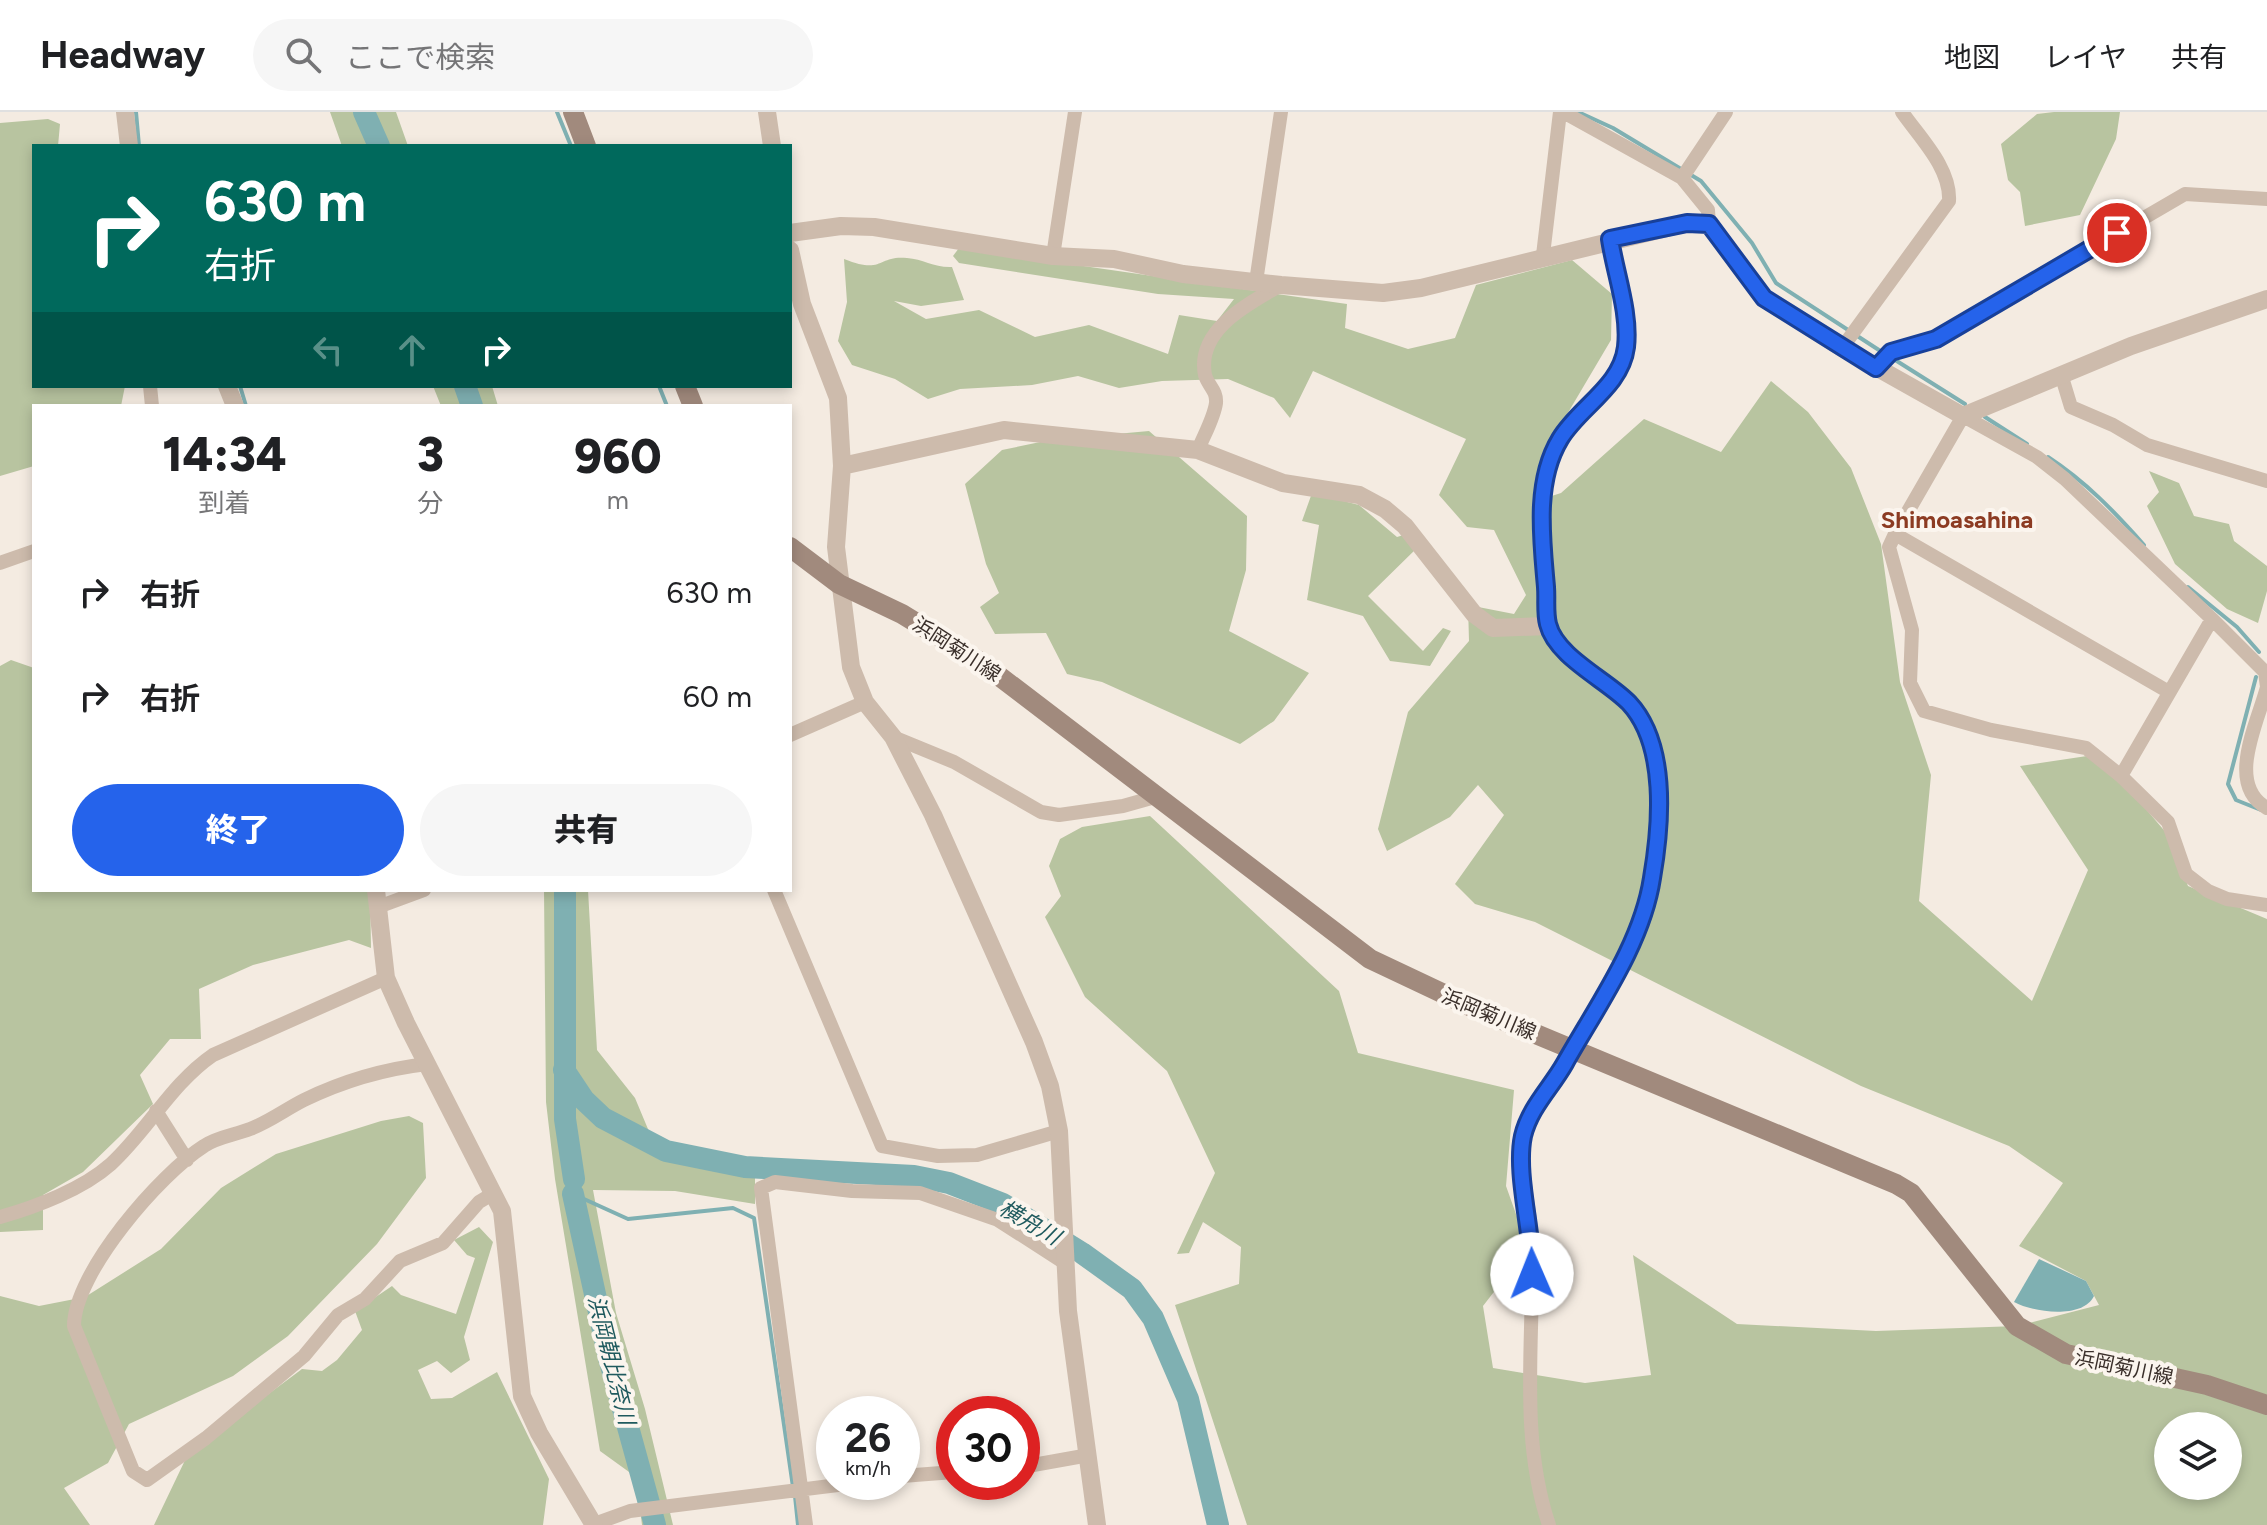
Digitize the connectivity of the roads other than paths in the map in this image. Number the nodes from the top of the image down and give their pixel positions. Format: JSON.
{"nodes":[{"id":1,"x":125,"y":112,"type":"edge"},
{"id":2,"x":573,"y":112,"type":"edge"},
{"id":3,"x":767,"y":112,"type":"edge"},
{"id":4,"x":1075,"y":112,"type":"edge"},
{"id":5,"x":1281,"y":112,"type":"edge"},
{"id":6,"x":1562,"y":112,"type":"edge"},
{"id":7,"x":1726,"y":112,"type":"edge"},
{"id":8,"x":1902,"y":112,"type":"edge"},
{"id":9,"x":129,"y":144,"type":"edge"},
{"id":10,"x":585,"y":144,"type":"edge"},
{"id":11,"x":772,"y":144,"type":"edge"},
{"id":12,"x":1685,"y":173,"type":"junction"},
{"id":13,"x":2267,"y":199,"type":"edge"},
{"id":14,"x":1709,"y":224,"type":"junction"},
{"id":15,"x":792,"y":233,"type":"edge"},
{"id":16,"x":1610,"y":239,"type":"junction"},
{"id":17,"x":1543,"y":255,"type":"junction"},
{"id":18,"x":1053,"y":256,"type":"junction"},
{"id":19,"x":792,"y":259,"type":"edge"},
{"id":20,"x":1256,"y":282,"type":"junction"},
{"id":21,"x":1281,"y":285,"type":"junction"},
{"id":22,"x":2267,"y":299,"type":"edge"},
{"id":23,"x":1848,"y":340,"type":"junction"},
{"id":24,"x":1883,"y":360,"type":"junction"},
{"id":25,"x":2061,"y":374,"type":"junction"},
{"id":26,"x":1963,"y":416,"type":"junction"},
{"id":27,"x":1198,"y":450,"type":"junction"},
{"id":28,"x":842,"y":466,"type":"junction"},
{"id":29,"x":2267,"y":481,"type":"edge"},
{"id":30,"x":1895,"y":534,"type":"junction"},
{"id":31,"x":792,"y":549,"type":"edge"},
{"id":32,"x":32,"y":552,"type":"edge"},
{"id":33,"x":0,"y":563,"type":"edge"},
{"id":34,"x":839,"y":584,"type":"junction"},
{"id":35,"x":2212,"y":619,"type":"junction"},
{"id":36,"x":1548,"y":626,"type":"junction"},
{"id":37,"x":2266,"y":672,"type":"edge"},
{"id":38,"x":2169,"y":692,"type":"junction"},
{"id":39,"x":865,"y":702,"type":"junction"},
{"id":40,"x":792,"y":734,"type":"edge"},
{"id":41,"x":893,"y":737,"type":"junction"},
{"id":42,"x":2121,"y":776,"type":"junction"},
{"id":43,"x":1155,"y":797,"type":"junction"},
{"id":44,"x":2267,"y":808,"type":"edge"},
{"id":45,"x":412,"y":892,"type":"edge"},
{"id":46,"x":775,"y":892,"type":"edge"},
{"id":47,"x":377,"y":898,"type":"edge"},
{"id":48,"x":2267,"y":905,"type":"edge"},
{"id":49,"x":386,"y":978,"type":"junction"},
{"id":50,"x":1572,"y":1048,"type":"junction"},
{"id":51,"x":427,"y":1064,"type":"junction"},
{"id":52,"x":156,"y":1111,"type":"junction"},
{"id":53,"x":1059,"y":1131,"type":"junction"},
{"id":54,"x":187,"y":1160,"type":"junction"},
{"id":55,"x":494,"y":1193,"type":"junction"},
{"id":56,"x":0,"y":1217,"type":"edge"},
{"id":57,"x":1065,"y":1263,"type":"junction"},
{"id":58,"x":2267,"y":1405,"type":"edge"},
{"id":59,"x":1089,"y":1455,"type":"junction"},
{"id":60,"x":1040,"y":1464,"type":"edge"},
{"id":61,"x":816,"y":1488,"type":"edge"},
{"id":62,"x":796,"y":1491,"type":"junction"},
{"id":63,"x":594,"y":1524,"type":"edge"},
{"id":64,"x":806,"y":1525,"type":"edge"},
{"id":65,"x":1097,"y":1525,"type":"edge"},
{"id":66,"x":1549,"y":1525,"type":"edge"}],
"edges":[{"from":1,"to":9,"type":"street"},
{"from":2,"to":10,"type":"main road"},
{"from":3,"to":11,"type":"street"},
{"from":4,"to":18,"type":"street"},
{"from":5,"to":20,"type":"street"},
{"from":6,"to":12,"type":"street"},
{"from":6,"to":17,"type":"street"},
{"from":7,"to":12,"type":"street"},
{"from":8,"to":23,"type":"street"},
{"from":12,"to":14,"type":"street"},
{"from":13,"to":24,"type":"street"},
{"from":14,"to":16,"type":"street"},
{"from":14,"to":23,"type":"street"},
{"from":15,"to":18,"type":"street"},
{"from":16,"to":17,"type":"street"},
{"from":16,"to":36,"type":"street"},
{"from":17,"to":21,"type":"street"},
{"from":18,"to":20,"type":"street"},
{"from":19,"to":28,"type":"street"},
{"from":20,"to":21,"type":"street"},
{"from":21,"to":27,"type":"street"},
{"from":22,"to":25,"type":"street"},
{"from":23,"to":24,"type":"street"},
{"from":24,"to":26,"type":"street"},
{"from":25,"to":26,"type":"street"},
{"from":25,"to":29,"type":"street"},
{"from":26,"to":30,"type":"street"},
{"from":26,"to":35,"type":"street"},
{"from":27,"to":28,"type":"street"},
{"from":27,"to":36,"type":"street"},
{"from":28,"to":34,"type":"street"},
{"from":30,"to":38,"type":"street"},
{"from":30,"to":42,"type":"street"},
{"from":31,"to":34,"type":"main road","name":"浜岡菊川線"},
{"from":32,"to":33,"type":"street"},
{"from":34,"to":39,"type":"street"},
{"from":34,"to":43,"type":"main road","name":"浜岡菊川線"},
{"from":35,"to":37,"type":"street"},
{"from":35,"to":38,"type":"street"},
{"from":36,"to":50,"type":"street"},
{"from":37,"to":44,"type":"street"},
{"from":38,"to":42,"type":"street"},
{"from":39,"to":40,"type":"street"},
{"from":39,"to":41,"type":"street"},
{"from":41,"to":43,"type":"street"},
{"from":41,"to":53,"type":"street"},
{"from":42,"to":48,"type":"street"},
{"from":43,"to":50,"type":"main road","name":"浜岡菊川線"},
{"from":45,"to":47,"type":"street"},
{"from":46,"to":53,"type":"street"},
{"from":47,"to":49,"type":"street"},
{"from":49,"to":51,"type":"street"},
{"from":49,"to":52,"type":"street"},
{"from":50,"to":58,"type":"main road","name":"浜岡菊川線"},
{"from":50,"to":66,"type":"street"},
{"from":51,"to":54,"type":"street"},
{"from":51,"to":55,"type":"street"},
{"from":52,"to":54,"type":"street"},
{"from":52,"to":56,"type":"street"},
{"from":53,"to":57,"type":"street"},
{"from":54,"to":55,"type":"street"},
{"from":55,"to":63,"type":"street"},
{"from":57,"to":59,"type":"street"},
{"from":57,"to":62,"type":"street"},
{"from":59,"to":60,"type":"street"},
{"from":59,"to":65,"type":"street"},
{"from":61,"to":62,"type":"street"},
{"from":62,"to":63,"type":"street"},
{"from":62,"to":64,"type":"street"}]}
